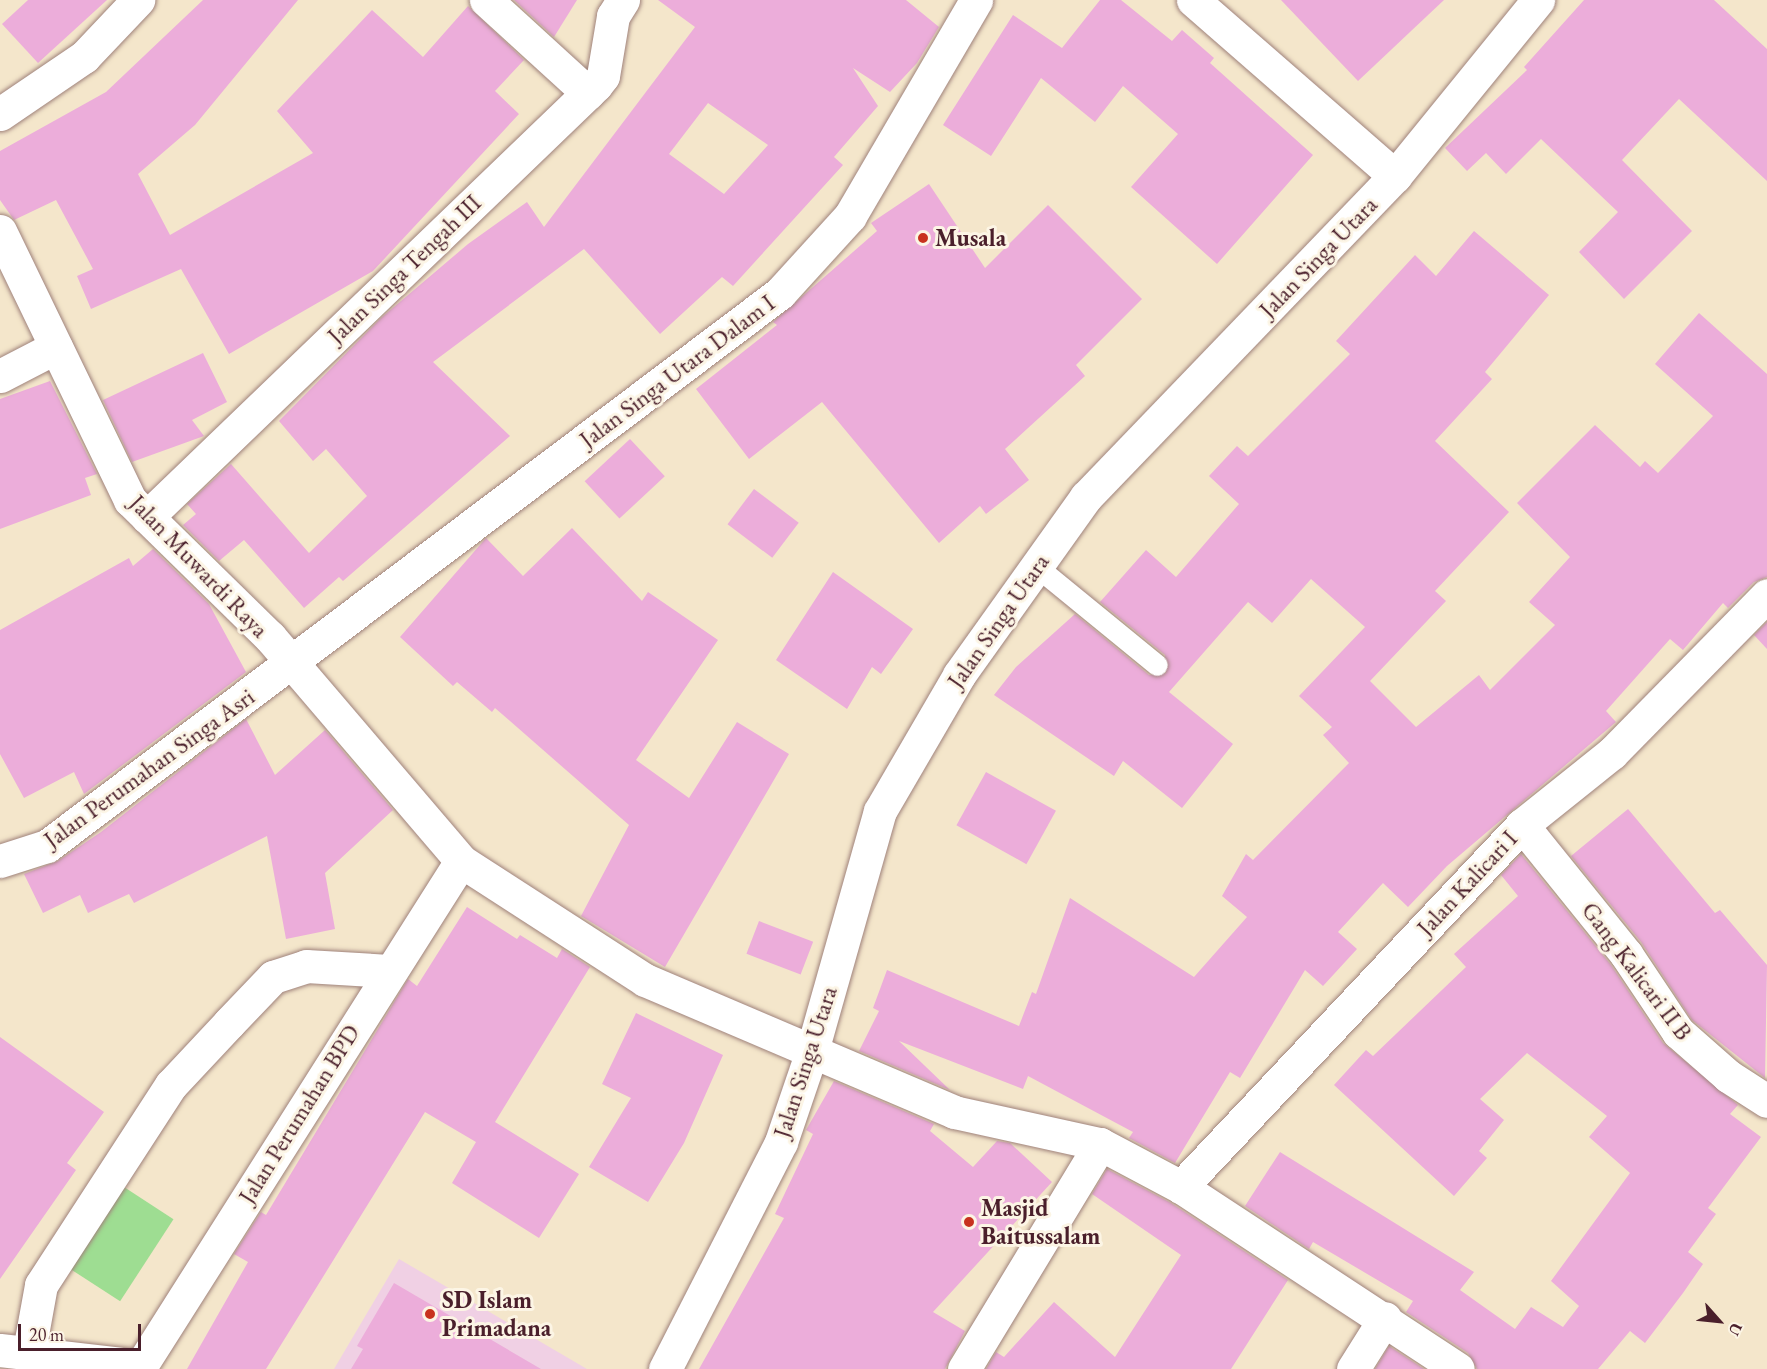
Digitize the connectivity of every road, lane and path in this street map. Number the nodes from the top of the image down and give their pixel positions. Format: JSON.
{"nodes":[{"id":1,"x":138,"y":0,"type":"edge"},
{"id":2,"x":486,"y":0,"type":"edge"},
{"id":3,"x":623,"y":0,"type":"edge"},
{"id":4,"x":976,"y":0,"type":"edge"},
{"id":5,"x":1192,"y":0,"type":"edge"},
{"id":6,"x":1538,"y":0,"type":"edge"},
{"id":7,"x":588,"y":93,"type":"junction"},
{"id":8,"x":0,"y":114,"type":"edge"},
{"id":9,"x":1395,"y":177,"type":"junction"},
{"id":10,"x":0,"y":231,"type":"edge"},
{"id":11,"x":56,"y":347,"type":"junction"},
{"id":12,"x":0,"y":376,"type":"edge"},
{"id":13,"x":147,"y":517,"type":"junction"},
{"id":14,"x":1036,"y":566,"type":"junction"},
{"id":15,"x":1767,"y":595,"type":"edge"},
{"id":16,"x":293,"y":665,"type":"junction"},
{"id":17,"x":1157,"y":665,"type":"dead end"},
{"id":18,"x":1522,"y":825,"type":"junction"},
{"id":19,"x":0,"y":861,"type":"edge"},
{"id":20,"x":461,"y":861,"type":"junction"},
{"id":21,"x":389,"y":971,"type":"junction"},
{"id":22,"x":812,"y":1051,"type":"junction"},
{"id":23,"x":1767,"y":1101,"type":"edge"},
{"id":24,"x":1100,"y":1144,"type":"junction"},
{"id":25,"x":1181,"y":1187,"type":"junction"},
{"id":26,"x":1385,"y":1318,"type":"junction"},
{"id":27,"x":15,"y":1350,"type":"edge"},
{"id":28,"x":140,"y":1368,"type":"edge"},
{"id":29,"x":665,"y":1369,"type":"edge"},
{"id":30,"x":964,"y":1369,"type":"edge"},
{"id":31,"x":1353,"y":1369,"type":"edge"},
{"id":32,"x":1458,"y":1369,"type":"edge"}],
"edges":[{"from":1,"to":8,"type":"street"},
{"from":2,"to":7,"type":"street"},
{"from":3,"to":7,"type":"street","name":"Jalan Singa Tengah III"},
{"from":4,"to":16,"type":"street","name":"Jalan Singa Utara Dalam I"},
{"from":5,"to":9,"type":"street"},
{"from":6,"to":9,"type":"street","name":"Jalan Singa Utara"},
{"from":7,"to":13,"type":"street","name":"Jalan Singa Tengah III"},
{"from":9,"to":14,"type":"street","name":"Jalan Singa Utara"},
{"from":10,"to":11,"type":"street","name":"Jalan Muwardi Raya"},
{"from":11,"to":12,"type":"street"},
{"from":11,"to":13,"type":"street","name":"Jalan Muwardi Raya"},
{"from":13,"to":16,"type":"street","name":"Jalan Muwardi Raya"},
{"from":14,"to":17,"type":"lane"},
{"from":14,"to":22,"type":"street","name":"Jalan Singa Utara"},
{"from":15,"to":18,"type":"street","name":"Jalan Kalicari I"},
{"from":16,"to":19,"type":"street","name":"Jalan Perumahan Singa Asri"},
{"from":16,"to":20,"type":"street","name":"Jalan Muwardi Raya"},
{"from":18,"to":23,"type":"street","name":"Gang Kalicari II B"},
{"from":18,"to":25,"type":"street","name":"Jalan Kalicari I"},
{"from":20,"to":21,"type":"street","name":"Jalan Perumahan BPD"},
{"from":20,"to":22,"type":"street"},
{"from":21,"to":27,"type":"street"},
{"from":21,"to":28,"type":"street","name":"Jalan Perumahan BPD"},
{"from":22,"to":24,"type":"street"},
{"from":22,"to":29,"type":"street","name":"Jalan Singa Utara"},
{"from":24,"to":25,"type":"street"},
{"from":24,"to":30,"type":"street"},
{"from":25,"to":26,"type":"street"},
{"from":26,"to":31,"type":"street"},
{"from":26,"to":32,"type":"street"},
{"from":27,"to":28,"type":"street"}]}
